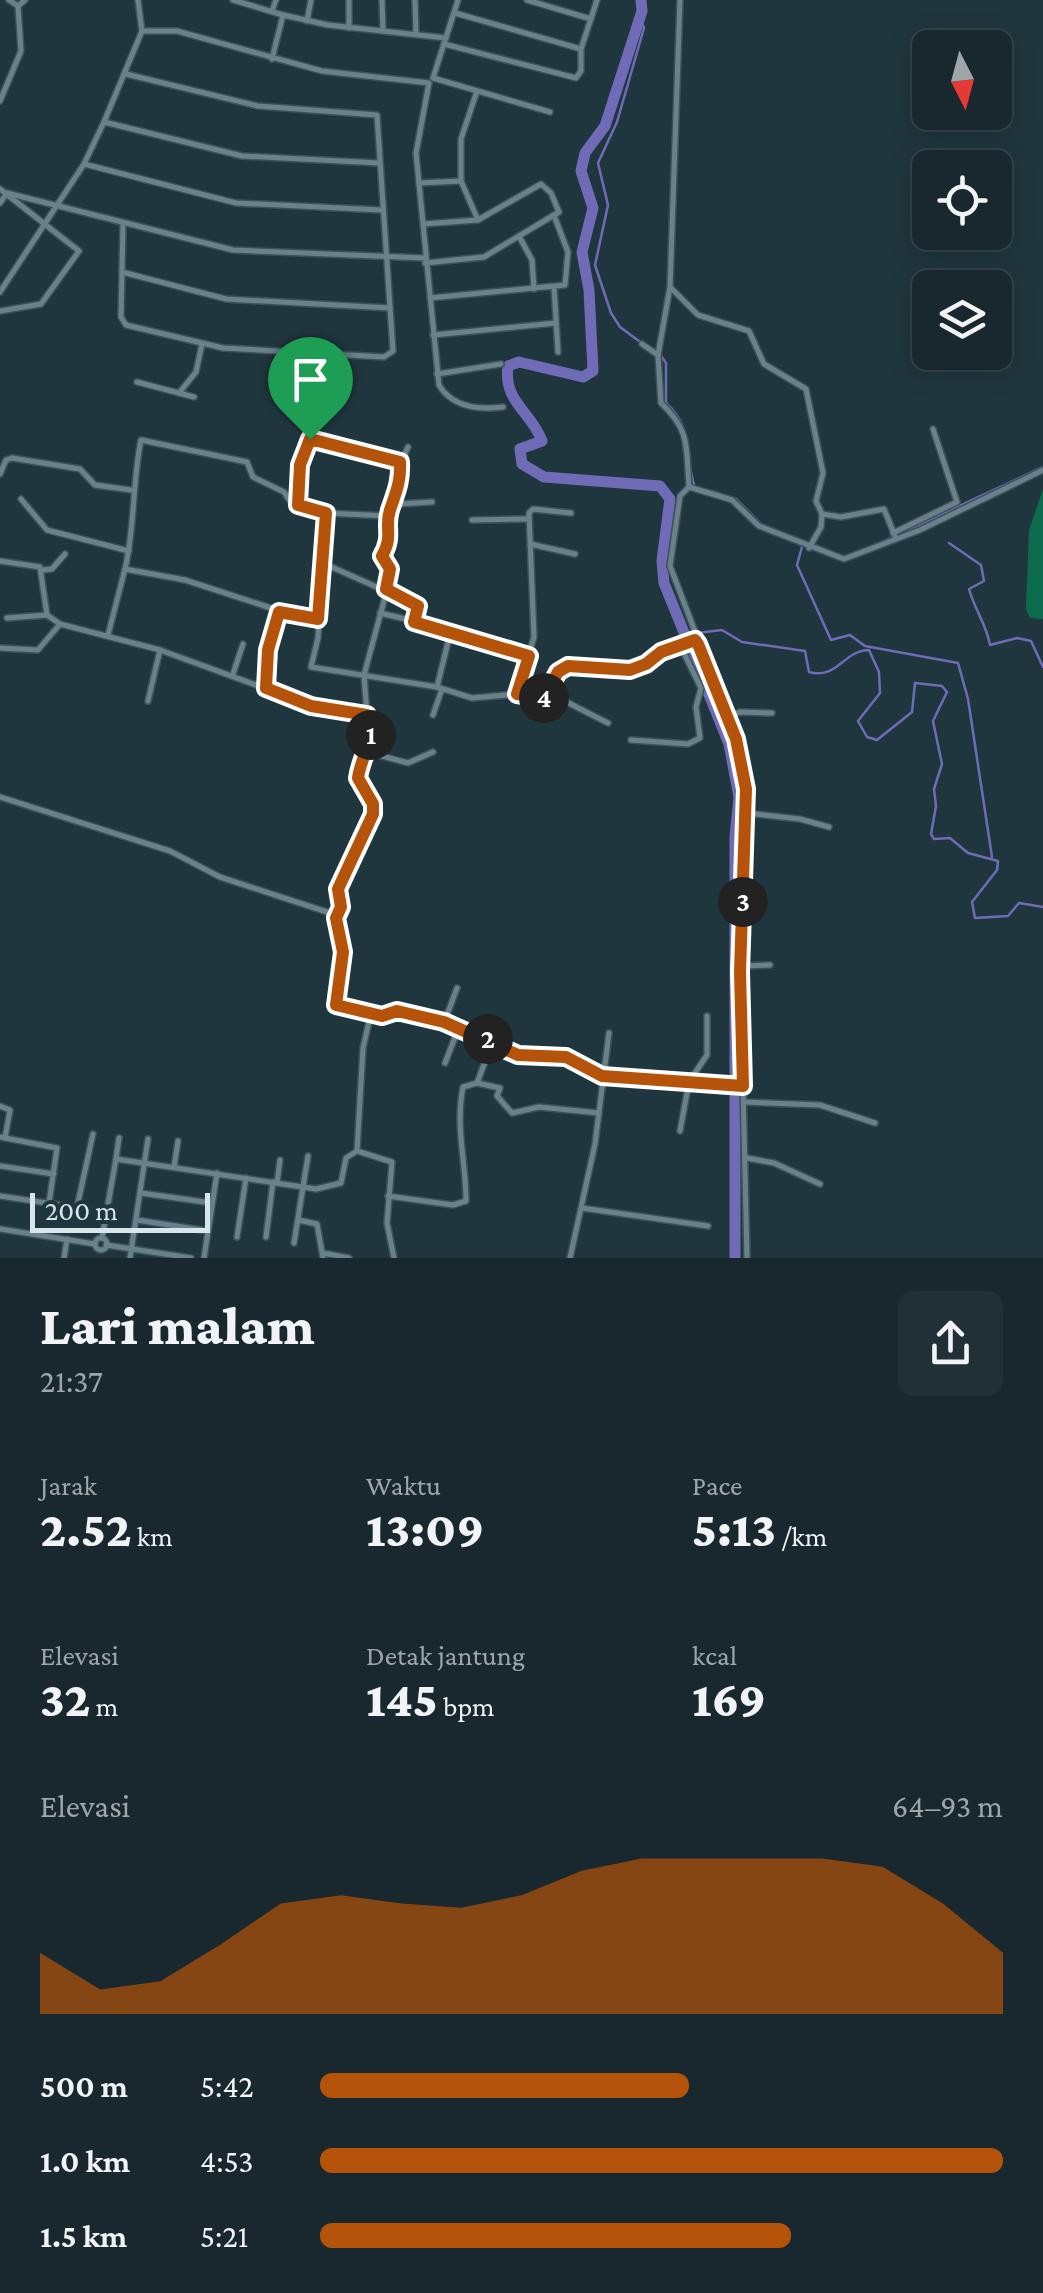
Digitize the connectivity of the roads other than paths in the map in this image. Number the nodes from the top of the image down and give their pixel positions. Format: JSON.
{"nodes":[{"id":1,"x":9,"y":0,"type":"edge"},
{"id":2,"x":25,"y":0,"type":"edge"},
{"id":3,"x":138,"y":0,"type":"edge"},
{"id":4,"x":276,"y":0,"type":"edge"},
{"id":5,"x":310,"y":0,"type":"edge"},
{"id":6,"x":349,"y":0,"type":"edge"},
{"id":7,"x":382,"y":0,"type":"edge"},
{"id":8,"x":415,"y":0,"type":"edge"},
{"id":9,"x":458,"y":0,"type":"edge"},
{"id":10,"x":528,"y":0,"type":"edge"},
{"id":11,"x":562,"y":0,"type":"edge"},
{"id":12,"x":597,"y":0,"type":"edge"},
{"id":13,"x":680,"y":0,"type":"edge"},
{"id":14,"x":237,"y":1,"type":"edge"},
{"id":15,"x":0,"y":2,"type":"edge"},
{"id":16,"x":18,"y":6,"type":"junction"},
{"id":17,"x":559,"y":10,"type":"junction"},
{"id":18,"x":272,"y":12,"type":"junction"},
{"id":19,"x":455,"y":13,"type":"junction"},
{"id":20,"x":283,"y":14,"type":"junction"},
{"id":21,"x":591,"y":19,"type":"junction"},
{"id":22,"x":306,"y":21,"type":"junction"},
{"id":23,"x":349,"y":28,"type":"junction"},
{"id":24,"x":142,"y":31,"type":"junction"},
{"id":25,"x":384,"y":32,"type":"junction"},
{"id":26,"x":416,"y":34,"type":"junction"},
{"id":27,"x":445,"y":41,"type":"junction"},
{"id":28,"x":580,"y":49,"type":"junction"},
{"id":29,"x":272,"y":59,"type":"junction"},
{"id":30,"x":126,"y":74,"type":"junction"},
{"id":31,"x":431,"y":81,"type":"junction"},
{"id":32,"x":477,"y":91,"type":"junction"},
{"id":33,"x":0,"y":101,"type":"edge"},
{"id":34,"x":550,"y":112,"type":"dead end"},
{"id":35,"x":104,"y":122,"type":"junction"},
{"id":36,"x":379,"y":163,"type":"junction"},
{"id":37,"x":84,"y":164,"type":"junction"},
{"id":38,"x":461,"y":181,"type":"junction"},
{"id":39,"x":419,"y":183,"type":"junction"},
{"id":40,"x":3,"y":191,"type":"edge"},
{"id":41,"x":0,"y":203,"type":"edge"},
{"id":42,"x":56,"y":205,"type":"junction"},
{"id":43,"x":381,"y":210,"type":"junction"},
{"id":44,"x":555,"y":218,"type":"junction"},
{"id":45,"x":478,"y":220,"type":"junction"},
{"id":46,"x":44,"y":221,"type":"junction"},
{"id":47,"x":123,"y":223,"type":"junction"},
{"id":48,"x":424,"y":224,"type":"junction"},
{"id":49,"x":520,"y":238,"type":"junction"},
{"id":50,"x":386,"y":260,"type":"junction"},
{"id":51,"x":425,"y":261,"type":"junction"},
{"id":52,"x":122,"y":272,"type":"junction"},
{"id":53,"x":554,"y":287,"type":"junction"},
{"id":54,"x":670,"y":287,"type":"junction"},
{"id":55,"x":534,"y":289,"type":"junction"},
{"id":56,"x":0,"y":292,"type":"edge"},
{"id":57,"x":430,"y":298,"type":"junction"},
{"id":58,"x":390,"y":308,"type":"junction"},
{"id":59,"x":0,"y":311,"type":"edge"},
{"id":60,"x":556,"y":323,"type":"junction"},
{"id":61,"x":433,"y":334,"type":"junction"},
{"id":62,"x":202,"y":344,"type":"junction"},
{"id":63,"x":642,"y":344,"type":"dead end"},
{"id":64,"x":558,"y":352,"type":"dead end"},
{"id":65,"x":658,"y":353,"type":"junction"},
{"id":66,"x":501,"y":364,"type":"dead end"},
{"id":67,"x":437,"y":374,"type":"junction"},
{"id":68,"x":137,"y":382,"type":"dead end"},
{"id":69,"x":179,"y":394,"type":"junction"},
{"id":70,"x":194,"y":397,"type":"dead end"},
{"id":71,"x":503,"y":407,"type":"dead end"},
{"id":72,"x":933,"y":429,"type":"dead end"},
{"id":73,"x":408,"y":447,"type":"dead end"},
{"id":74,"x":400,"y":462,"type":"junction"},
{"id":75,"x":1043,"y":470,"type":"edge"},
{"id":76,"x":0,"y":474,"type":"edge"},
{"id":77,"x":688,"y":487,"type":"junction"},
{"id":78,"x":131,"y":490,"type":"junction"},
{"id":79,"x":21,"y":499,"type":"dead end"},
{"id":80,"x":432,"y":502,"type":"dead end"},
{"id":81,"x":298,"y":505,"type":"junction"},
{"id":82,"x":394,"y":505,"type":"junction"},
{"id":83,"x":326,"y":513,"type":"junction"},
{"id":84,"x":570,"y":513,"type":"dead end"},
{"id":85,"x":822,"y":514,"type":"junction"},
{"id":86,"x":389,"y":516,"type":"junction"},
{"id":87,"x":529,"y":519,"type":"junction"},
{"id":88,"x":472,"y":520,"type":"dead end"},
{"id":89,"x":895,"y":536,"type":"junction"},
{"id":90,"x":530,"y":544,"type":"junction"},
{"id":91,"x":810,"y":545,"type":"junction"},
{"id":92,"x":130,"y":551,"type":"junction"},
{"id":93,"x":65,"y":554,"type":"dead end"},
{"id":94,"x":575,"y":554,"type":"dead end"},
{"id":95,"x":0,"y":561,"type":"edge"},
{"id":96,"x":324,"y":564,"type":"junction"},
{"id":97,"x":125,"y":569,"type":"junction"},
{"id":98,"x":42,"y":570,"type":"junction"},
{"id":99,"x":386,"y":589,"type":"junction"},
{"id":100,"x":279,"y":612,"type":"junction"},
{"id":101,"x":380,"y":613,"type":"junction"},
{"id":102,"x":47,"y":615,"type":"junction"},
{"id":103,"x":7,"y":618,"type":"dead end"},
{"id":104,"x":318,"y":619,"type":"junction"},
{"id":105,"x":414,"y":622,"type":"junction"},
{"id":106,"x":60,"y":624,"type":"junction"},
{"id":107,"x":452,"y":630,"type":"junction"},
{"id":108,"x":108,"y":636,"type":"junction"},
{"id":109,"x":695,"y":640,"type":"junction"},
{"id":110,"x":679,"y":643,"type":"junction"},
{"id":111,"x":243,"y":644,"type":"dead end"},
{"id":112,"x":0,"y":648,"type":"edge"},
{"id":113,"x":160,"y":650,"type":"junction"},
{"id":114,"x":529,"y":656,"type":"junction"},
{"id":115,"x":233,"y":674,"type":"junction"},
{"id":116,"x":364,"y":676,"type":"junction"},
{"id":117,"x":266,"y":688,"type":"junction"},
{"id":118,"x":440,"y":688,"type":"junction"},
{"id":119,"x":549,"y":693,"type":"junction"},
{"id":120,"x":517,"y":694,"type":"junction"},
{"id":121,"x":148,"y":701,"type":"dead end"},
{"id":122,"x":772,"y":713,"type":"dead end"},
{"id":123,"x":367,"y":715,"type":"junction"},
{"id":124,"x":433,"y":715,"type":"dead end"},
{"id":125,"x":726,"y":717,"type":"junction"},
{"id":126,"x":608,"y":722,"type":"dead end"},
{"id":127,"x":631,"y":740,"type":"dead end"},
{"id":128,"x":367,"y":752,"type":"junction"},
{"id":129,"x":433,"y":752,"type":"dead end"},
{"id":130,"x":0,"y":797,"type":"edge"},
{"id":131,"x":746,"y":813,"type":"junction"},
{"id":132,"x":829,"y":827,"type":"dead end"},
{"id":133,"x":336,"y":918,"type":"junction"},
{"id":134,"x":770,"y":964,"type":"dead end"},
{"id":135,"x":741,"y":966,"type":"junction"},
{"id":136,"x":456,"y":988,"type":"dead end"},
{"id":137,"x":371,"y":1013,"type":"junction"},
{"id":138,"x":708,"y":1016,"type":"dead end"},
{"id":139,"x":444,"y":1022,"type":"junction"},
{"id":140,"x":459,"y":1027,"type":"junction"},
{"id":141,"x":609,"y":1033,"type":"dead end"},
{"id":142,"x":493,"y":1040,"type":"junction"},
{"id":143,"x":445,"y":1063,"type":"dead end"},
{"id":144,"x":602,"y":1076,"type":"junction"},
{"id":145,"x":689,"y":1082,"type":"junction"},
{"id":146,"x":477,"y":1083,"type":"junction"},
{"id":147,"x":740,"y":1086,"type":"junction"},
{"id":148,"x":744,"y":1102,"type":"junction"},
{"id":149,"x":0,"y":1106,"type":"edge"},
{"id":150,"x":599,"y":1113,"type":"junction"},
{"id":151,"x":875,"y":1123,"type":"dead end"},
{"id":152,"x":680,"y":1131,"type":"dead end"},
{"id":153,"x":93,"y":1134,"type":"dead end"},
{"id":154,"x":3,"y":1138,"type":"edge"},
{"id":155,"x":119,"y":1138,"type":"dead end"},
{"id":156,"x":148,"y":1139,"type":"dead end"},
{"id":157,"x":178,"y":1142,"type":"dead end"},
{"id":158,"x":357,"y":1151,"type":"junction"},
{"id":159,"x":308,"y":1156,"type":"dead end"},
{"id":160,"x":746,"y":1158,"type":"junction"},
{"id":161,"x":116,"y":1159,"type":"junction"},
{"id":162,"x":280,"y":1160,"type":"dead end"},
{"id":163,"x":144,"y":1162,"type":"junction"},
{"id":164,"x":0,"y":1166,"type":"edge"},
{"id":165,"x":174,"y":1167,"type":"junction"},
{"id":166,"x":217,"y":1173,"type":"junction"},
{"id":167,"x":54,"y":1174,"type":"junction"},
{"id":168,"x":246,"y":1178,"type":"junction"},
{"id":169,"x":275,"y":1182,"type":"junction"},
{"id":170,"x":820,"y":1184,"type":"dead end"},
{"id":171,"x":303,"y":1187,"type":"junction"},
{"id":172,"x":140,"y":1192,"type":"junction"},
{"id":173,"x":0,"y":1196,"type":"edge"},
{"id":174,"x":388,"y":1196,"type":"junction"},
{"id":175,"x":49,"y":1203,"type":"junction"},
{"id":176,"x":212,"y":1204,"type":"junction"},
{"id":177,"x":77,"y":1208,"type":"junction"},
{"id":178,"x":582,"y":1208,"type":"junction"},
{"id":179,"x":106,"y":1212,"type":"junction"},
{"id":180,"x":136,"y":1220,"type":"junction"},
{"id":181,"x":298,"y":1220,"type":"junction"},
{"id":182,"x":708,"y":1226,"type":"dead end"},
{"id":183,"x":0,"y":1229,"type":"edge"},
{"id":184,"x":208,"y":1230,"type":"junction"},
{"id":185,"x":237,"y":1237,"type":"dead end"},
{"id":186,"x":266,"y":1237,"type":"dead end"},
{"id":187,"x":102,"y":1238,"type":"junction"},
{"id":188,"x":67,"y":1239,"type":"junction"},
{"id":189,"x":294,"y":1242,"type":"dead end"},
{"id":190,"x":106,"y":1245,"type":"junction"},
{"id":191,"x":97,"y":1247,"type":"junction"},
{"id":192,"x":132,"y":1249,"type":"junction"},
{"id":193,"x":322,"y":1255,"type":"edge"},
{"id":194,"x":64,"y":1258,"type":"edge"},
{"id":195,"x":98,"y":1258,"type":"edge"},
{"id":196,"x":130,"y":1258,"type":"edge"},
{"id":197,"x":192,"y":1258,"type":"edge"},
{"id":198,"x":204,"y":1258,"type":"edge"},
{"id":199,"x":349,"y":1258,"type":"edge"},
{"id":200,"x":394,"y":1258,"type":"edge"},
{"id":201,"x":570,"y":1258,"type":"edge"},
{"id":202,"x":746,"y":1258,"type":"edge"}],
"edges":[{"from":1,"to":15,"type":"street"},
{"from":1,"to":16,"type":"street"},
{"from":2,"to":16,"type":"street"},
{"from":3,"to":24,"type":"street"},
{"from":4,"to":18,"type":"street"},
{"from":5,"to":22,"type":"street"},
{"from":6,"to":23,"type":"street"},
{"from":7,"to":25,"type":"street"},
{"from":8,"to":26,"type":"street"},
{"from":9,"to":19,"type":"street"},
{"from":10,"to":17,"type":"street"},
{"from":11,"to":17,"type":"street"},
{"from":12,"to":21,"type":"street"},
{"from":13,"to":54,"type":"street"},
{"from":14,"to":18,"type":"street"},
{"from":16,"to":33,"type":"street"},
{"from":17,"to":21,"type":"street"},
{"from":18,"to":20,"type":"street"},
{"from":19,"to":27,"type":"street"},
{"from":19,"to":28,"type":"street"},
{"from":20,"to":22,"type":"street"},
{"from":20,"to":29,"type":"street"},
{"from":21,"to":28,"type":"street"},
{"from":22,"to":23,"type":"street"},
{"from":23,"to":25,"type":"street"},
{"from":24,"to":29,"type":"street"},
{"from":24,"to":30,"type":"street"},
{"from":25,"to":26,"type":"street"},
{"from":26,"to":27,"type":"street"},
{"from":27,"to":28,"type":"street"},
{"from":27,"to":31,"type":"street"},
{"from":29,"to":31,"type":"street"},
{"from":30,"to":35,"type":"street"},
{"from":30,"to":36,"type":"street"},
{"from":31,"to":32,"type":"street"},
{"from":31,"to":39,"type":"street"},
{"from":32,"to":34,"type":"street"},
{"from":32,"to":38,"type":"street"},
{"from":35,"to":36,"type":"street"},
{"from":35,"to":37,"type":"street"},
{"from":36,"to":43,"type":"street"},
{"from":37,"to":42,"type":"street"},
{"from":37,"to":43,"type":"street"},
{"from":38,"to":39,"type":"street"},
{"from":38,"to":45,"type":"street"},
{"from":39,"to":48,"type":"street"},
{"from":40,"to":41,"type":"street"},
{"from":40,"to":42,"type":"street"},
{"from":40,"to":46,"type":"street"},
{"from":42,"to":46,"type":"street"},
{"from":42,"to":47,"type":"street"},
{"from":43,"to":50,"type":"street"},
{"from":44,"to":45,"type":"street"},
{"from":44,"to":49,"type":"street"},
{"from":44,"to":53,"type":"street"},
{"from":45,"to":48,"type":"street"},
{"from":46,"to":56,"type":"street"},
{"from":46,"to":59,"type":"street"},
{"from":47,"to":50,"type":"street"},
{"from":47,"to":52,"type":"street"},
{"from":48,"to":51,"type":"street"},
{"from":49,"to":51,"type":"street"},
{"from":49,"to":55,"type":"street"},
{"from":50,"to":51,"type":"street"},
{"from":50,"to":58,"type":"street"},
{"from":51,"to":57,"type":"street"},
{"from":52,"to":58,"type":"street"},
{"from":52,"to":62,"type":"street"},
{"from":53,"to":55,"type":"street"},
{"from":53,"to":60,"type":"street"},
{"from":54,"to":65,"type":"street"},
{"from":54,"to":85,"type":"street"},
{"from":55,"to":57,"type":"street"},
{"from":57,"to":61,"type":"street"},
{"from":58,"to":62,"type":"street"},
{"from":60,"to":61,"type":"street"},
{"from":60,"to":64,"type":"street"},
{"from":61,"to":67,"type":"street"},
{"from":62,"to":69,"type":"street"},
{"from":63,"to":65,"type":"street"},
{"from":65,"to":77,"type":"street"},
{"from":66,"to":67,"type":"street"},
{"from":67,"to":71,"type":"street"},
{"from":68,"to":69,"type":"street"},
{"from":69,"to":70,"type":"street"},
{"from":72,"to":89,"type":"street"},
{"from":73,"to":74,"type":"street"},
{"from":74,"to":81,"type":"street"},
{"from":74,"to":82,"type":"street"},
{"from":75,"to":89,"type":"street"},
{"from":76,"to":78,"type":"street"},
{"from":77,"to":91,"type":"street"},
{"from":77,"to":109,"type":"street"},
{"from":78,"to":81,"type":"street"},
{"from":78,"to":92,"type":"street"},
{"from":79,"to":92,"type":"street"},
{"from":80,"to":82,"type":"street"},
{"from":81,"to":83,"type":"street"},
{"from":82,"to":86,"type":"street"},
{"from":83,"to":86,"type":"street"},
{"from":83,"to":96,"type":"street"},
{"from":84,"to":87,"type":"street"},
{"from":85,"to":89,"type":"street"},
{"from":85,"to":91,"type":"street"},
{"from":86,"to":99,"type":"street"},
{"from":87,"to":88,"type":"street"},
{"from":87,"to":90,"type":"street"},
{"from":89,"to":91,"type":"street"},
{"from":90,"to":94,"type":"street"},
{"from":90,"to":114,"type":"street"},
{"from":92,"to":97,"type":"street"},
{"from":93,"to":98,"type":"street"},
{"from":95,"to":98,"type":"street"},
{"from":96,"to":99,"type":"street"},
{"from":96,"to":104,"type":"street"},
{"from":97,"to":100,"type":"street"},
{"from":97,"to":108,"type":"street"},
{"from":98,"to":102,"type":"street"},
{"from":99,"to":101,"type":"street"},
{"from":99,"to":105,"type":"street"},
{"from":100,"to":104,"type":"street"},
{"from":100,"to":117,"type":"street"},
{"from":101,"to":105,"type":"street"},
{"from":101,"to":116,"type":"street"},
{"from":102,"to":103,"type":"street"},
{"from":102,"to":106,"type":"street"},
{"from":104,"to":116,"type":"street"},
{"from":105,"to":107,"type":"street"},
{"from":106,"to":108,"type":"street"},
{"from":106,"to":112,"type":"street"},
{"from":107,"to":114,"type":"street"},
{"from":107,"to":118,"type":"street"},
{"from":108,"to":113,"type":"street"},
{"from":109,"to":110,"type":"street"},
{"from":109,"to":125,"type":"street"},
{"from":110,"to":119,"type":"street"},
{"from":110,"to":127,"type":"street"},
{"from":111,"to":115,"type":"street"},
{"from":113,"to":115,"type":"street"},
{"from":113,"to":121,"type":"street"},
{"from":114,"to":120,"type":"street"},
{"from":115,"to":117,"type":"street"},
{"from":116,"to":118,"type":"street"},
{"from":116,"to":123,"type":"street"},
{"from":117,"to":123,"type":"street"},
{"from":118,"to":120,"type":"street"},
{"from":118,"to":124,"type":"street"},
{"from":119,"to":120,"type":"street"},
{"from":119,"to":126,"type":"street"},
{"from":122,"to":125,"type":"street"},
{"from":123,"to":128,"type":"street"},
{"from":125,"to":131,"type":"street"},
{"from":128,"to":129,"type":"street"},
{"from":128,"to":133,"type":"street"},
{"from":130,"to":133,"type":"street"},
{"from":131,"to":132,"type":"street"},
{"from":131,"to":135,"type":"street"},
{"from":133,"to":137,"type":"street"},
{"from":134,"to":135,"type":"street"},
{"from":135,"to":147,"type":"street"},
{"from":136,"to":139,"type":"street"},
{"from":137,"to":139,"type":"street"},
{"from":137,"to":158,"type":"street"},
{"from":138,"to":145,"type":"street"},
{"from":139,"to":140,"type":"street"},
{"from":140,"to":142,"type":"street"},
{"from":140,"to":143,"type":"street"},
{"from":141,"to":144,"type":"street"},
{"from":142,"to":144,"type":"street"},
{"from":142,"to":146,"type":"street"},
{"from":144,"to":145,"type":"street"},
{"from":144,"to":150,"type":"street"},
{"from":145,"to":147,"type":"street"},
{"from":145,"to":152,"type":"street"},
{"from":146,"to":150,"type":"street"},
{"from":146,"to":174,"type":"street"},
{"from":147,"to":148,"type":"street"},
{"from":148,"to":151,"type":"street"},
{"from":148,"to":160,"type":"street"},
{"from":149,"to":154,"type":"street"},
{"from":150,"to":178,"type":"street"},
{"from":153,"to":177,"type":"street"},
{"from":154,"to":167,"type":"street"},
{"from":155,"to":161,"type":"street"},
{"from":156,"to":163,"type":"street"},
{"from":157,"to":165,"type":"street"},
{"from":158,"to":171,"type":"street"},
{"from":158,"to":174,"type":"street"},
{"from":159,"to":171,"type":"street"},
{"from":160,"to":170,"type":"street"},
{"from":160,"to":202,"type":"street"},
{"from":161,"to":163,"type":"street"},
{"from":161,"to":179,"type":"street"},
{"from":162,"to":169,"type":"street"},
{"from":163,"to":165,"type":"street"},
{"from":163,"to":172,"type":"street"},
{"from":164,"to":167,"type":"street"},
{"from":165,"to":166,"type":"street"},
{"from":166,"to":168,"type":"street"},
{"from":166,"to":176,"type":"street"},
{"from":167,"to":175,"type":"street"},
{"from":168,"to":169,"type":"street"},
{"from":168,"to":185,"type":"street"},
{"from":169,"to":171,"type":"street"},
{"from":169,"to":186,"type":"street"},
{"from":171,"to":181,"type":"street"},
{"from":172,"to":176,"type":"street"},
{"from":172,"to":180,"type":"street"},
{"from":173,"to":175,"type":"street"},
{"from":174,"to":200,"type":"street"},
{"from":175,"to":177,"type":"street"},
{"from":176,"to":184,"type":"street"},
{"from":177,"to":179,"type":"street"},
{"from":178,"to":182,"type":"street"},
{"from":178,"to":201,"type":"street"},
{"from":179,"to":187,"type":"street"},
{"from":180,"to":184,"type":"street"},
{"from":180,"to":192,"type":"street"},
{"from":181,"to":189,"type":"street"},
{"from":181,"to":193,"type":"street"},
{"from":183,"to":188,"type":"street"},
{"from":184,"to":198,"type":"street"},
{"from":187,"to":190,"type":"street"},
{"from":187,"to":191,"type":"street"},
{"from":188,"to":191,"type":"street"},
{"from":188,"to":194,"type":"street"},
{"from":190,"to":191,"type":"street"},
{"from":190,"to":192,"type":"street"},
{"from":191,"to":195,"type":"street"},
{"from":192,"to":196,"type":"street"},
{"from":192,"to":197,"type":"street"},
{"from":193,"to":199,"type":"street"}]}
